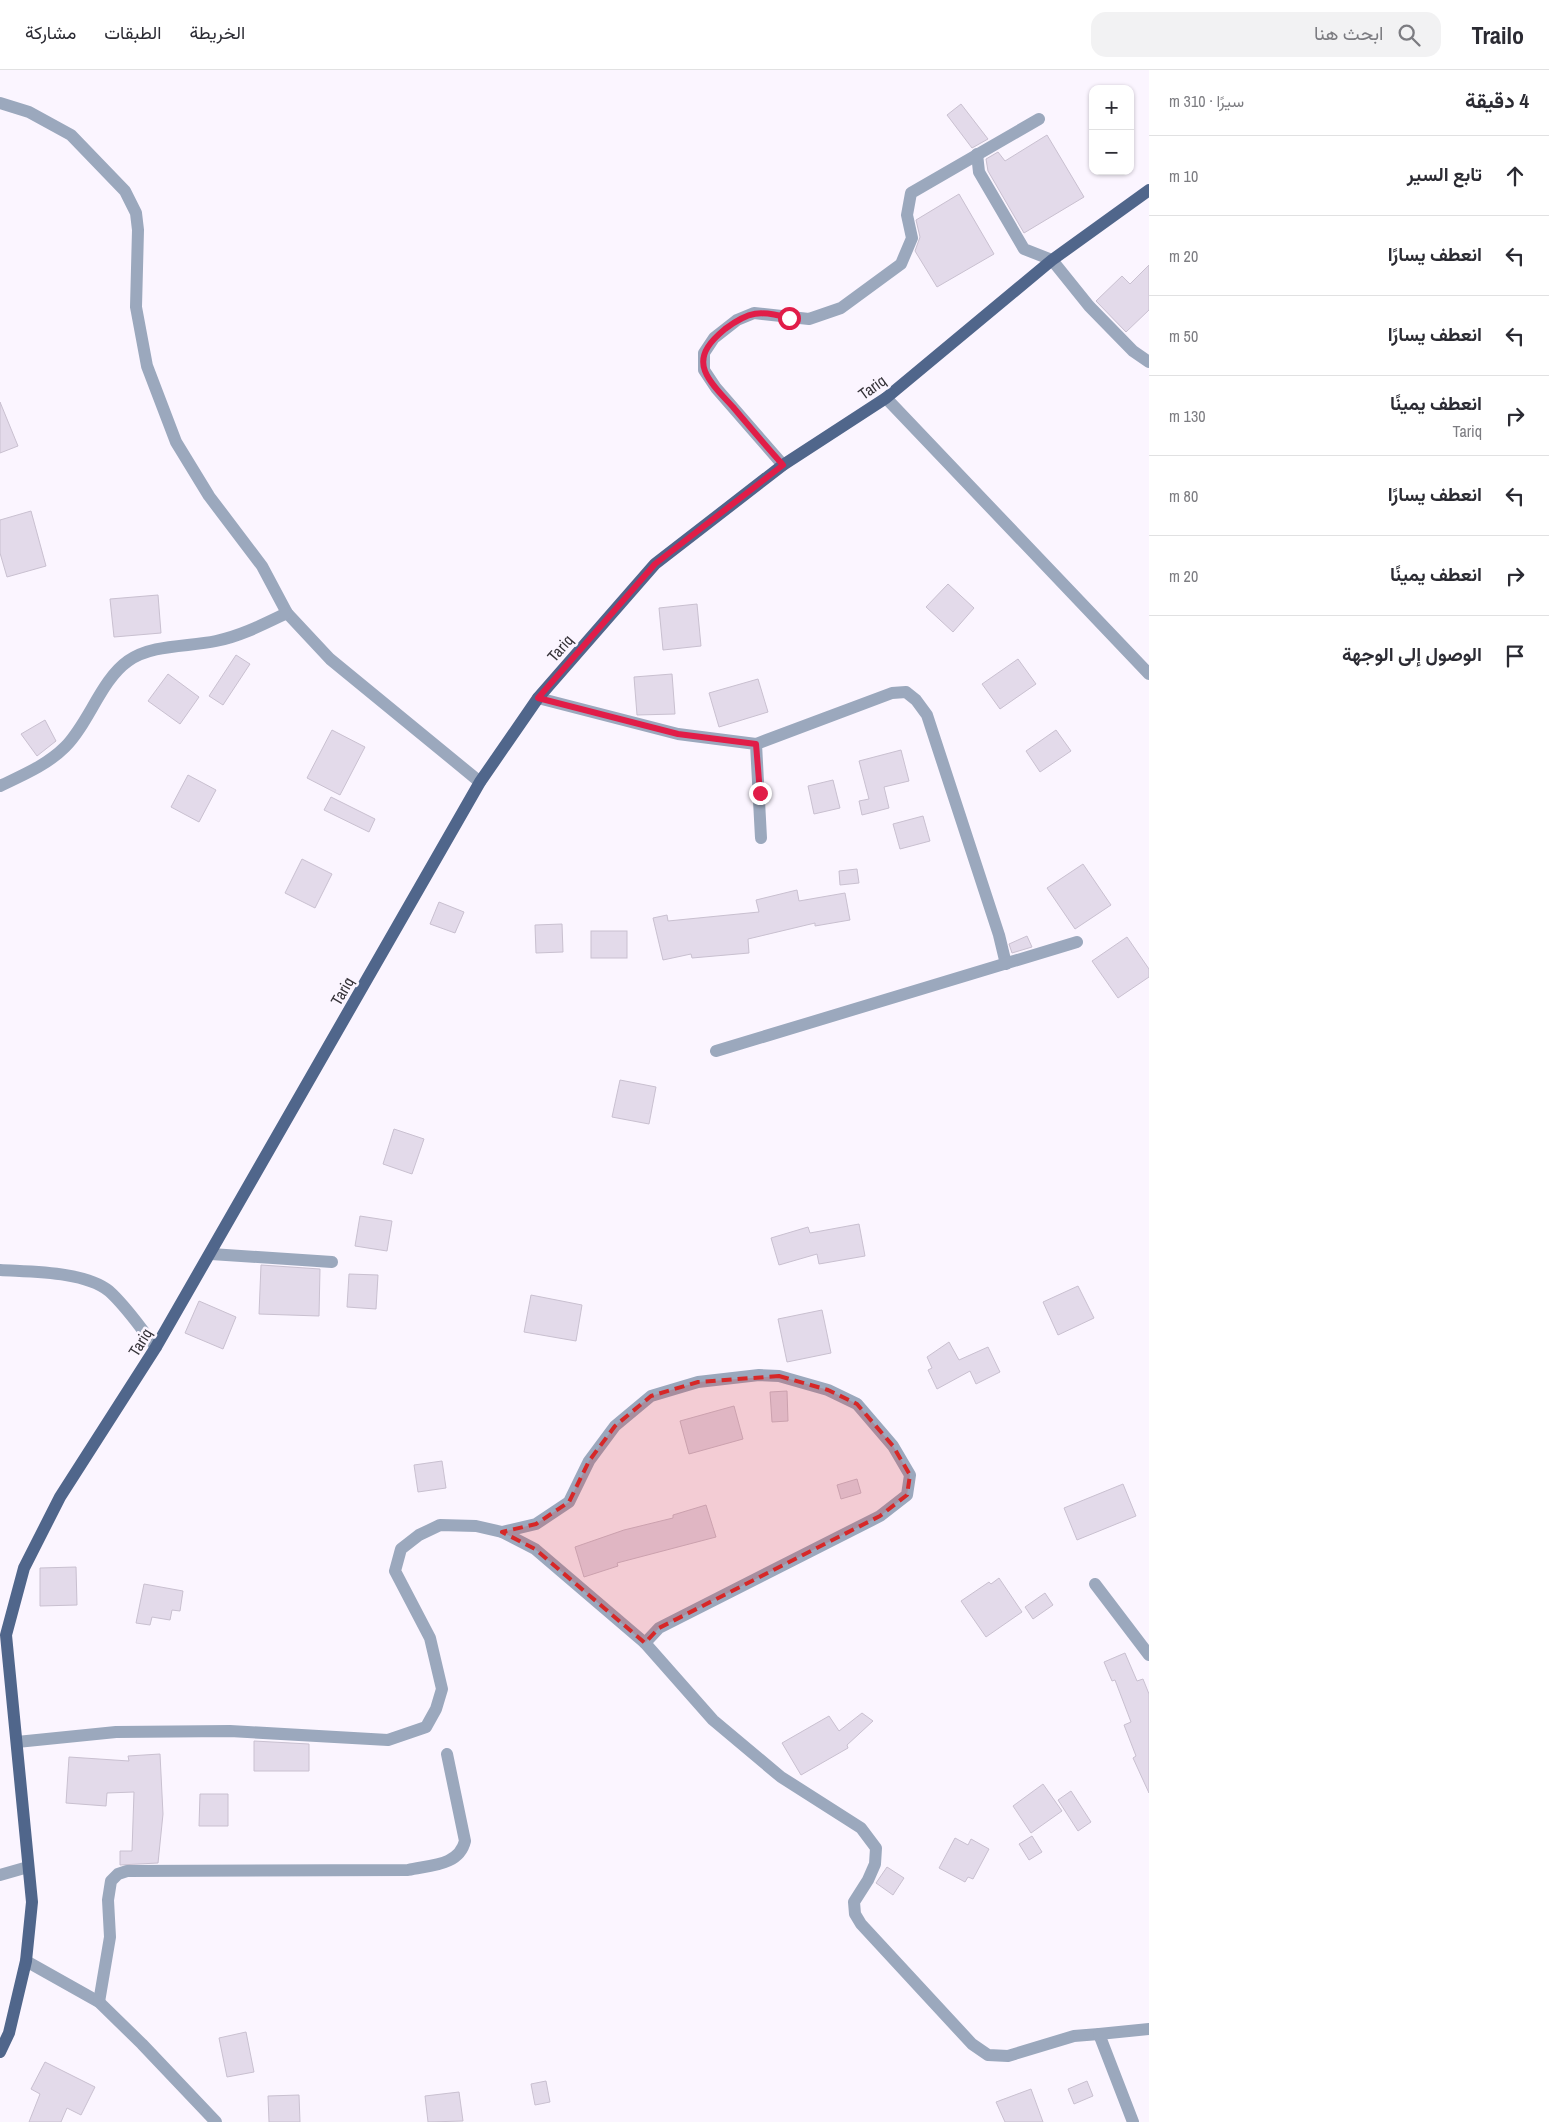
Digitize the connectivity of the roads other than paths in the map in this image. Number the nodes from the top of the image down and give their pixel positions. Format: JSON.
{"nodes":[{"id":1,"x":0,"y":103,"type":"edge"},
{"id":2,"x":1039,"y":119,"type":"dead end"},
{"id":3,"x":977,"y":154,"type":"junction"},
{"id":4,"x":1149,"y":190,"type":"edge"},
{"id":5,"x":1052,"y":260,"type":"junction"},
{"id":6,"x":1149,"y":362,"type":"edge"},
{"id":7,"x":886,"y":398,"type":"junction"},
{"id":8,"x":783,"y":465,"type":"junction"},
{"id":9,"x":287,"y":613,"type":"junction"},
{"id":10,"x":1149,"y":674,"type":"edge"},
{"id":11,"x":538,"y":698,"type":"junction"},
{"id":12,"x":756,"y":744,"type":"junction"},
{"id":13,"x":480,"y":782,"type":"junction"},
{"id":14,"x":0,"y":786,"type":"edge"},
{"id":15,"x":762,"y":838,"type":"dead end"},
{"id":16,"x":1077,"y":942,"type":"dead end"},
{"id":17,"x":1006,"y":964,"type":"junction"},
{"id":18,"x":716,"y":1051,"type":"dead end"},
{"id":19,"x":211,"y":1254,"type":"junction"},
{"id":20,"x":332,"y":1262,"type":"dead end"},
{"id":21,"x":0,"y":1270,"type":"edge"},
{"id":22,"x":156,"y":1347,"type":"junction"},
{"id":23,"x":502,"y":1532,"type":"junction"},
{"id":24,"x":1095,"y":1584,"type":"dead end"},
{"id":25,"x":645,"y":1643,"type":"junction"},
{"id":26,"x":1149,"y":1655,"type":"edge"},
{"id":27,"x":17,"y":1742,"type":"junction"},
{"id":28,"x":447,"y":1754,"type":"dead end"},
{"id":29,"x":28,"y":1867,"type":"junction"},
{"id":30,"x":0,"y":1875,"type":"edge"},
{"id":31,"x":26,"y":1961,"type":"junction"},
{"id":32,"x":99,"y":2002,"type":"junction"},
{"id":33,"x":1149,"y":2029,"type":"edge"},
{"id":34,"x":1099,"y":2034,"type":"junction"},
{"id":35,"x":0,"y":2052,"type":"edge"},
{"id":36,"x":216,"y":2122,"type":"edge"},
{"id":37,"x":1133,"y":2122,"type":"edge"}],
"edges":[{"from":1,"to":9,"type":"street"},
{"from":2,"to":3,"type":"street"},
{"from":3,"to":5,"type":"street"},
{"from":3,"to":8,"type":"street"},
{"from":4,"to":5,"type":"main road","name":"Tariq"},
{"from":5,"to":6,"type":"street"},
{"from":5,"to":7,"type":"main road","name":"Tariq"},
{"from":7,"to":8,"type":"main road","name":"Tariq"},
{"from":7,"to":10,"type":"street"},
{"from":8,"to":11,"type":"main road","name":"Tariq"},
{"from":9,"to":13,"type":"street"},
{"from":9,"to":14,"type":"street"},
{"from":11,"to":12,"type":"street"},
{"from":11,"to":13,"type":"main road","name":"Tariq"},
{"from":12,"to":15,"type":"street"},
{"from":12,"to":17,"type":"street"},
{"from":13,"to":19,"type":"main road","name":"Tariq"},
{"from":16,"to":17,"type":"street"},
{"from":17,"to":18,"type":"street"},
{"from":19,"to":20,"type":"street"},
{"from":19,"to":22,"type":"main road","name":"Tariq"},
{"from":21,"to":22,"type":"street"},
{"from":22,"to":27,"type":"main road","name":"Tariq"},
{"from":23,"to":25,"type":"street"},
{"from":23,"to":25,"type":"street"},
{"from":23,"to":27,"type":"street"},
{"from":24,"to":26,"type":"street"},
{"from":25,"to":34,"type":"street"},
{"from":27,"to":29,"type":"main road","name":"Tariq"},
{"from":28,"to":32,"type":"street"},
{"from":29,"to":30,"type":"street"},
{"from":29,"to":31,"type":"main road","name":"Tariq"},
{"from":31,"to":32,"type":"street"},
{"from":31,"to":35,"type":"main road","name":"Tariq"},
{"from":32,"to":36,"type":"street"},
{"from":33,"to":34,"type":"street"},
{"from":34,"to":37,"type":"street"}]}
